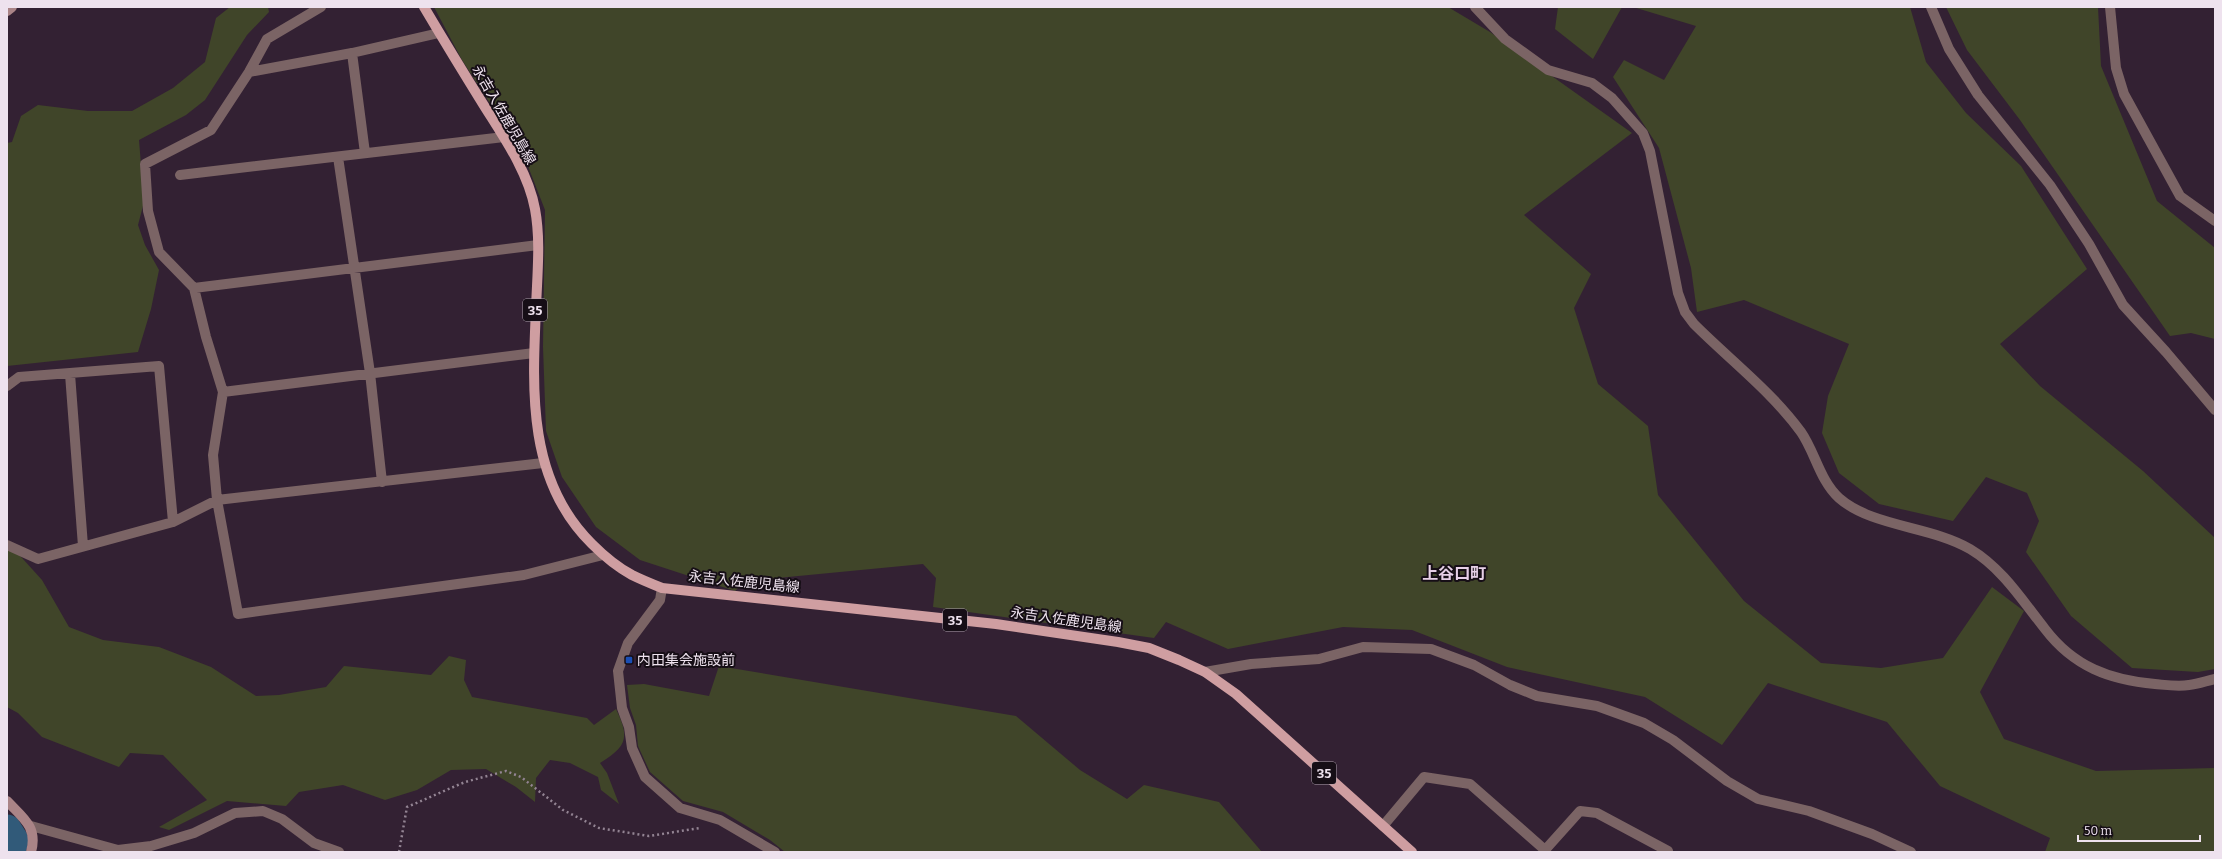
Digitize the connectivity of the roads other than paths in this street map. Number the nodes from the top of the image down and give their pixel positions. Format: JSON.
{"nodes":[{"id":1,"x":12,"y":7,"type":"edge"},
{"id":2,"x":321,"y":7,"type":"edge"},
{"id":3,"x":424,"y":7,"type":"edge"},
{"id":4,"x":1475,"y":7,"type":"edge"},
{"id":5,"x":1931,"y":7,"type":"edge"},
{"id":6,"x":2110,"y":7,"type":"edge"},
{"id":7,"x":7,"y":11,"type":"edge"},
{"id":8,"x":439,"y":33,"type":"junction"},
{"id":9,"x":352,"y":53,"type":"junction"},
{"id":10,"x":250,"y":72,"type":"junction"},
{"id":11,"x":504,"y":137,"type":"junction"},
{"id":12,"x":365,"y":153,"type":"junction"},
{"id":13,"x":338,"y":157,"type":"junction"},
{"id":14,"x":180,"y":176,"type":"dead end"},
{"id":15,"x":2215,"y":221,"type":"edge"},
{"id":16,"x":538,"y":245,"type":"junction"},
{"id":17,"x":356,"y":268,"type":"junction"},
{"id":18,"x":194,"y":288,"type":"junction"},
{"id":19,"x":534,"y":353,"type":"junction"},
{"id":20,"x":370,"y":373,"type":"junction"},
{"id":21,"x":70,"y":374,"type":"junction"},
{"id":22,"x":7,"y":386,"type":"edge"},
{"id":23,"x":223,"y":392,"type":"junction"},
{"id":24,"x":2215,"y":410,"type":"edge"},
{"id":25,"x":543,"y":463,"type":"junction"},
{"id":26,"x":382,"y":482,"type":"junction"},
{"id":27,"x":217,"y":500,"type":"junction"},
{"id":28,"x":173,"y":522,"type":"junction"},
{"id":29,"x":7,"y":545,"type":"edge"},
{"id":30,"x":83,"y":546,"type":"junction"},
{"id":31,"x":603,"y":555,"type":"junction"},
{"id":32,"x":662,"y":588,"type":"junction"},
{"id":33,"x":1205,"y":672,"type":"junction"},
{"id":34,"x":2215,"y":679,"type":"edge"},
{"id":35,"x":7,"y":801,"type":"edge"},
{"id":36,"x":31,"y":826,"type":"junction"},
{"id":37,"x":1383,"y":826,"type":"junction"},
{"id":38,"x":1668,"y":851,"type":"edge"},
{"id":39,"x":31,"y":852,"type":"edge"},
{"id":40,"x":339,"y":852,"type":"edge"},
{"id":41,"x":775,"y":852,"type":"edge"},
{"id":42,"x":1412,"y":852,"type":"edge"},
{"id":43,"x":1911,"y":852,"type":"edge"}],
"edges":[{"from":1,"to":7,"type":"main road"},
{"from":2,"to":10,"type":"street"},
{"from":3,"to":8,"type":"main road","name":"永吉入佐鹿児島線","number":"35"},
{"from":4,"to":34,"type":"street"},
{"from":5,"to":24,"type":"street"},
{"from":6,"to":15,"type":"street"},
{"from":8,"to":9,"type":"street"},
{"from":8,"to":11,"type":"main road","name":"永吉入佐鹿児島線","number":"35"},
{"from":9,"to":10,"type":"street"},
{"from":9,"to":12,"type":"street"},
{"from":10,"to":18,"type":"street"},
{"from":11,"to":12,"type":"street"},
{"from":11,"to":16,"type":"main road","name":"永吉入佐鹿児島線","number":"35"},
{"from":12,"to":13,"type":"street"},
{"from":13,"to":14,"type":"street"},
{"from":13,"to":17,"type":"street"},
{"from":16,"to":17,"type":"street"},
{"from":16,"to":19,"type":"main road","name":"永吉入佐鹿児島線","number":"35"},
{"from":17,"to":18,"type":"street"},
{"from":17,"to":20,"type":"street"},
{"from":18,"to":23,"type":"street"},
{"from":19,"to":20,"type":"street"},
{"from":19,"to":25,"type":"main road","name":"永吉入佐鹿児島線","number":"35"},
{"from":20,"to":23,"type":"street"},
{"from":20,"to":26,"type":"street"},
{"from":21,"to":22,"type":"street"},
{"from":21,"to":28,"type":"street"},
{"from":21,"to":30,"type":"street"},
{"from":23,"to":27,"type":"street"},
{"from":25,"to":26,"type":"street"},
{"from":25,"to":31,"type":"main road","name":"永吉入佐鹿児島線","number":"35"},
{"from":26,"to":27,"type":"street"},
{"from":27,"to":28,"type":"street"},
{"from":27,"to":31,"type":"street"},
{"from":28,"to":30,"type":"street"},
{"from":29,"to":30,"type":"street"},
{"from":31,"to":32,"type":"main road","name":"永吉入佐鹿児島線","number":"35"},
{"from":32,"to":33,"type":"main road","name":"永吉入佐鹿児島線","number":"35"},
{"from":32,"to":41,"type":"street"},
{"from":33,"to":37,"type":"main road","name":"永吉入佐鹿児島線","number":"35"},
{"from":33,"to":43,"type":"street"},
{"from":35,"to":36,"type":"main road"},
{"from":36,"to":39,"type":"main road"},
{"from":36,"to":40,"type":"street"},
{"from":37,"to":38,"type":"street"},
{"from":37,"to":42,"type":"main road","name":"永吉入佐鹿児島線","number":"35"}]}
